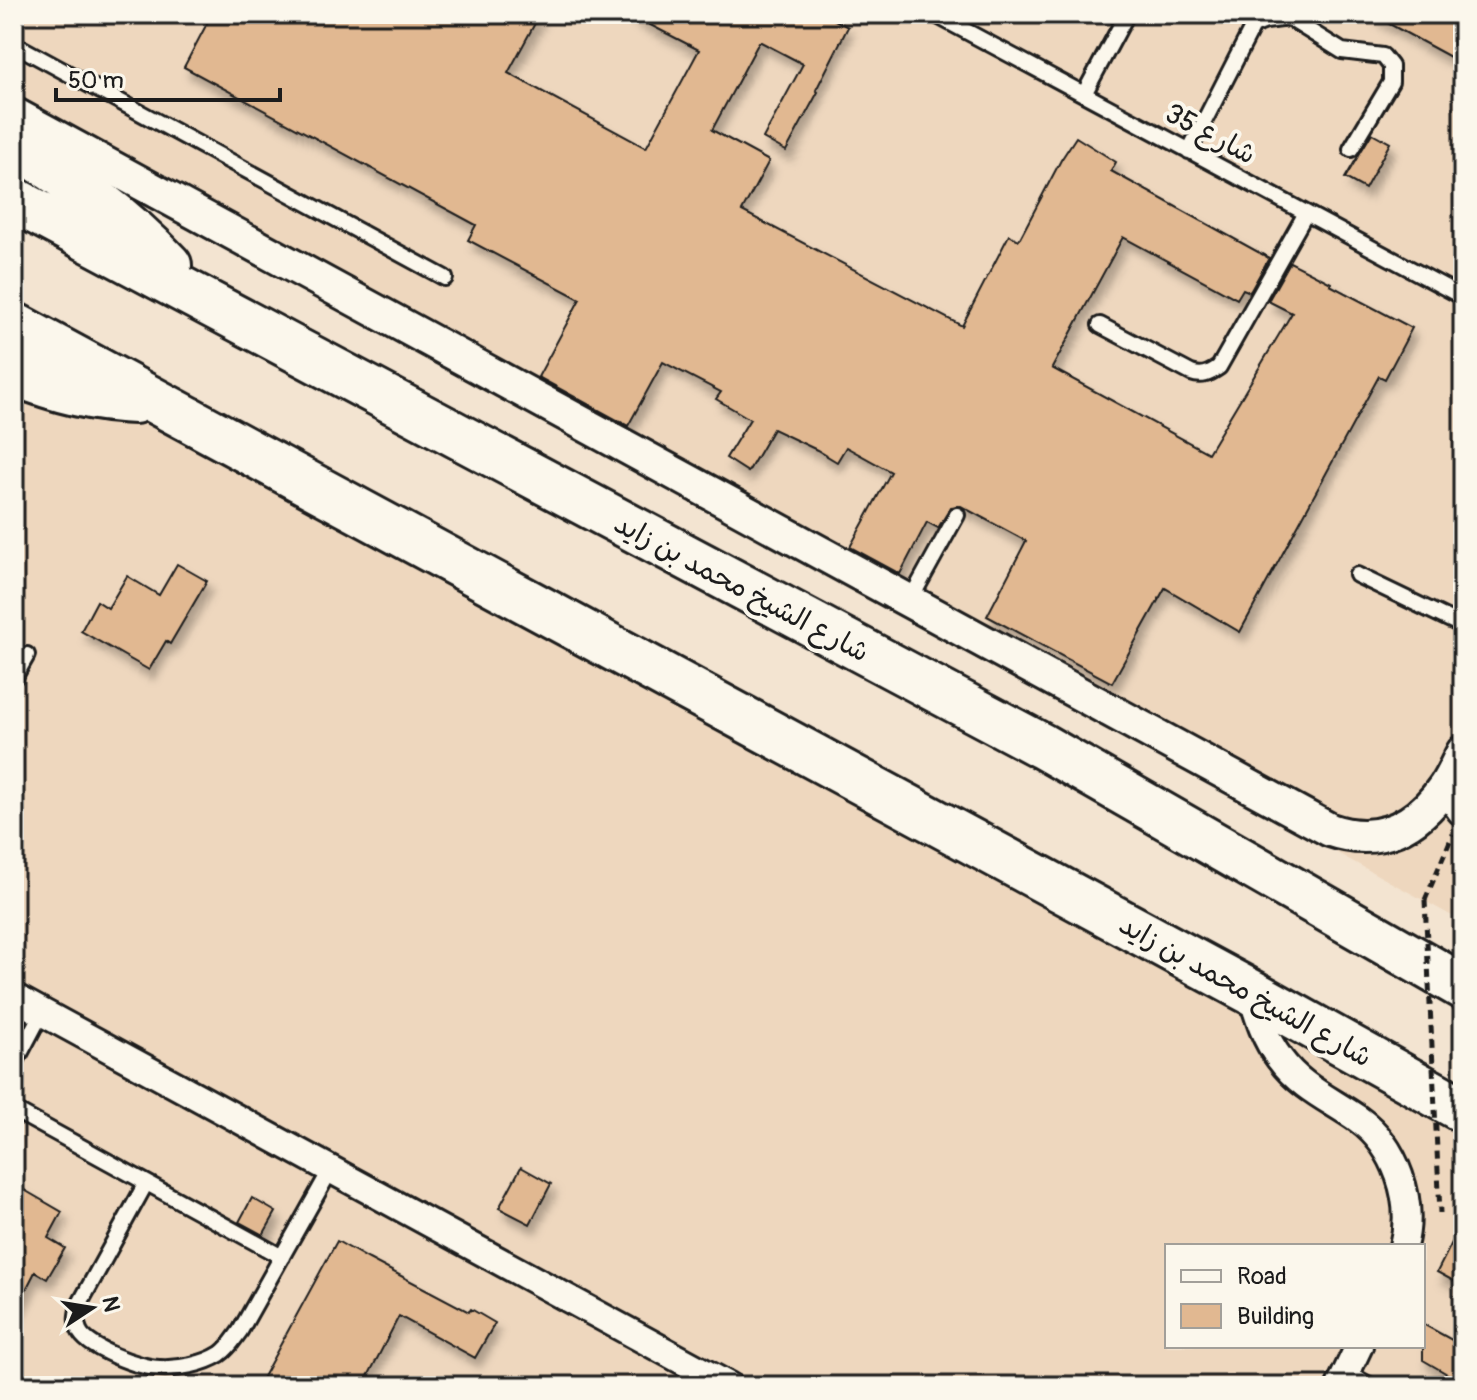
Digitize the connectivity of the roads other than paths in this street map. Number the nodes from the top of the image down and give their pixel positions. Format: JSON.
{"nodes":[{"id":1,"x":934,"y":14,"type":"edge"},
{"id":2,"x":1127,"y":14,"type":"edge"},
{"id":3,"x":14,"y":44,"type":"edge"},
{"id":4,"x":1084,"y":94,"type":"junction"},
{"id":5,"x":14,"y":114,"type":"edge"},
{"id":6,"x":14,"y":144,"type":"edge"},
{"id":7,"x":1351,"y":149,"type":"dead end"},
{"id":8,"x":1189,"y":151,"type":"junction"},
{"id":9,"x":14,"y":200,"type":"edge"},
{"id":10,"x":1306,"y":213,"type":"junction"},
{"id":11,"x":445,"y":278,"type":"dead end"},
{"id":12,"x":1463,"y":297,"type":"edge"},
{"id":13,"x":201,"y":299,"type":"junction"},
{"id":14,"x":14,"y":325,"type":"edge"},
{"id":15,"x":1100,"y":325,"type":"dead end"},
{"id":16,"x":14,"y":373,"type":"edge"},
{"id":17,"x":157,"y":402,"type":"junction"},
{"id":18,"x":957,"y":515,"type":"dead end"},
{"id":19,"x":1357,"y":575,"type":"dead end"},
{"id":20,"x":909,"y":602,"type":"junction"},
{"id":21,"x":1463,"y":626,"type":"edge"},
{"id":22,"x":27,"y":655,"type":"dead end"},
{"id":23,"x":14,"y":678,"type":"edge"},
{"id":24,"x":1463,"y":752,"type":"edge"},
{"id":25,"x":1454,"y":809,"type":"edge"},
{"id":26,"x":1463,"y":987,"type":"edge"},
{"id":27,"x":1251,"y":992,"type":"junction"},
{"id":28,"x":14,"y":997,"type":"edge"},
{"id":29,"x":42,"y":1012,"type":"junction"},
{"id":30,"x":14,"y":1065,"type":"edge"},
{"id":31,"x":14,"y":1110,"type":"edge"},
{"id":32,"x":1463,"y":1110,"type":"edge"},
{"id":33,"x":331,"y":1169,"type":"junction"},
{"id":34,"x":146,"y":1183,"type":"junction"},
{"id":35,"x":1403,"y":1244,"type":"edge"},
{"id":36,"x":282,"y":1257,"type":"junction"},
{"id":37,"x":1358,"y":1348,"type":"edge"},
{"id":38,"x":1344,"y":1379,"type":"edge"},
{"id":39,"x":729,"y":1386,"type":"edge"},
{"id":40,"x":1371,"y":1386,"type":"edge"}],
"edges":[{"from":1,"to":4,"type":"lane","name":"شارع 35"},
{"from":2,"to":4,"type":"lane"},
{"from":3,"to":11,"type":"lane"},
{"from":4,"to":8,"type":"lane","name":"شارع 35"},
{"from":5,"to":20,"type":"street"},
{"from":6,"to":13,"type":"highway"},
{"from":7,"to":8,"type":"lane"},
{"from":8,"to":10,"type":"lane","name":"شارع 35"},
{"from":9,"to":13,"type":"highway","name":"شارع الشيخ محمد بن زايد"},
{"from":10,"to":12,"type":"lane","name":"شارع 35"},
{"from":10,"to":15,"type":"lane"},
{"from":13,"to":26,"type":"highway","name":"شارع الشيخ محمد بن زايد"},
{"from":14,"to":17,"type":"highway","name":"شارع الشيخ محمد بن زايد"},
{"from":16,"to":17,"type":"highway"},
{"from":17,"to":27,"type":"highway","name":"شارع الشيخ محمد بن زايد"},
{"from":18,"to":20,"type":"lane"},
{"from":19,"to":21,"type":"lane"},
{"from":20,"to":25,"type":"street"},
{"from":22,"to":23,"type":"lane"},
{"from":24,"to":25,"type":"street"},
{"from":27,"to":32,"type":"highway","name":"شارع الشيخ محمد بن زايد"},
{"from":27,"to":35,"type":"street"},
{"from":28,"to":29,"type":"street"},
{"from":29,"to":30,"type":"lane"},
{"from":29,"to":33,"type":"street"},
{"from":31,"to":34,"type":"lane"},
{"from":33,"to":36,"type":"lane"},
{"from":33,"to":39,"type":"street"},
{"from":34,"to":36,"type":"lane"},
{"from":34,"to":36,"type":"lane"},
{"from":37,"to":38,"type":"street"},
{"from":38,"to":40,"type":"lane"}]}
